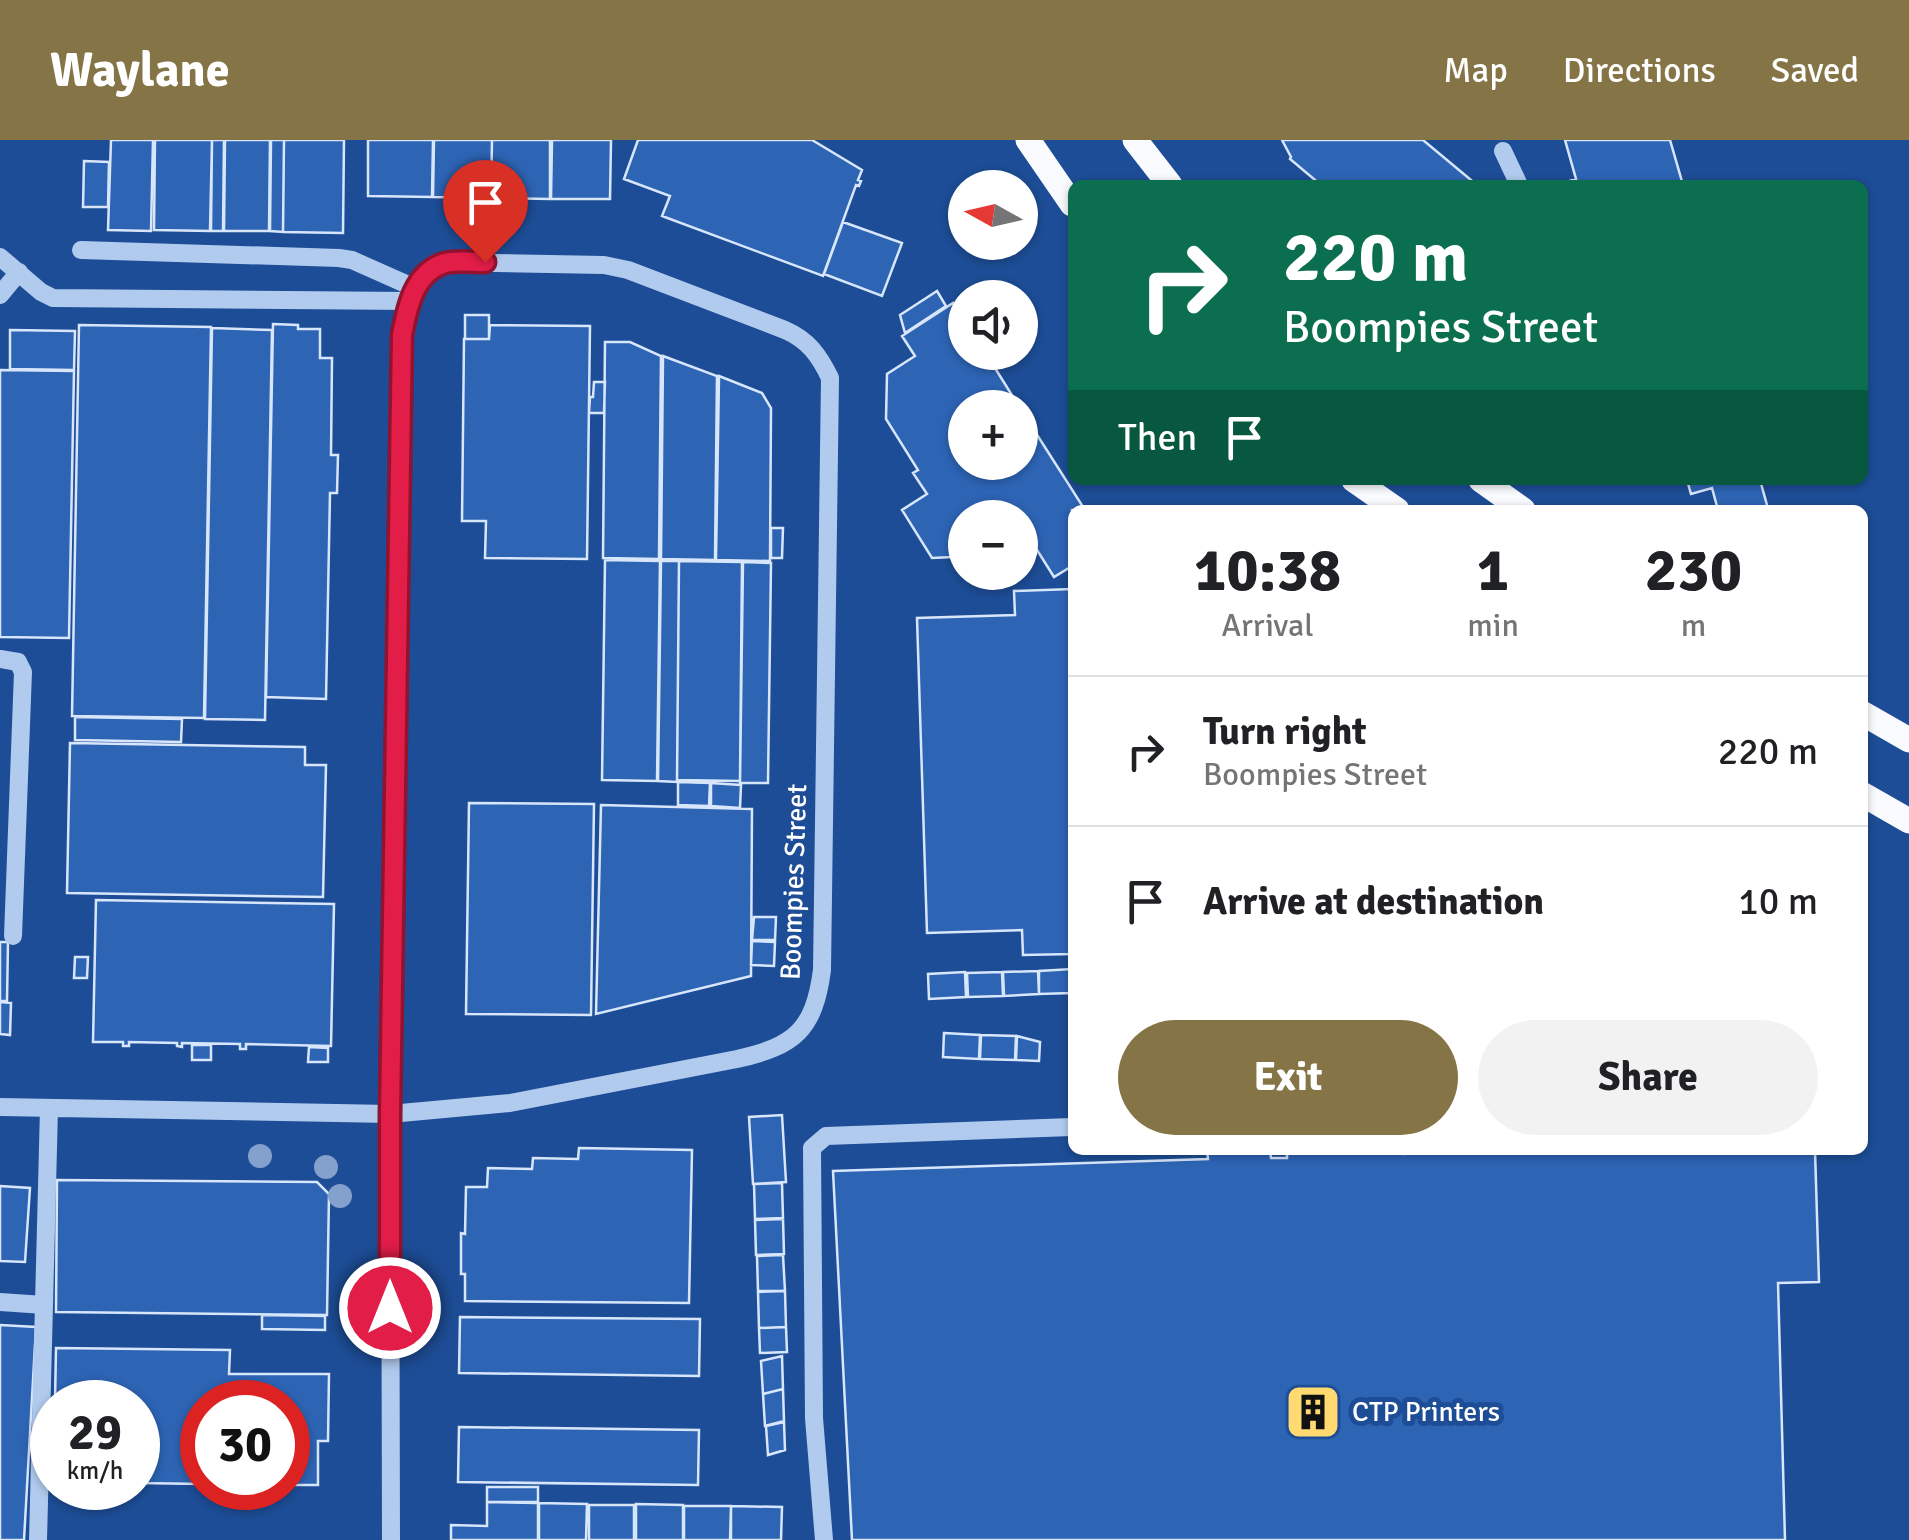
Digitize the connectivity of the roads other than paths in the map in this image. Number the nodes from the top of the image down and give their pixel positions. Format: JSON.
{"nodes":[{"id":1,"x":1028,"y":140,"type":"edge"},
{"id":2,"x":1136,"y":140,"type":"edge"},
{"id":3,"x":1484,"y":140,"type":"edge"},
{"id":4,"x":1502,"y":146,"type":"edge"},
{"id":5,"x":1166,"y":180,"type":"edge"},
{"id":6,"x":1517,"y":180,"type":"edge"},
{"id":7,"x":1068,"y":198,"type":"edge"},
{"id":8,"x":81,"y":250,"type":"dead end"},
{"id":9,"x":0,"y":257,"type":"edge"},
{"id":10,"x":19,"y":272,"type":"junction"},
{"id":11,"x":413,"y":294,"type":"junction"},
{"id":12,"x":0,"y":295,"type":"edge"},
{"id":13,"x":1361,"y":485,"type":"edge"},
{"id":14,"x":1488,"y":485,"type":"edge"},
{"id":15,"x":1390,"y":505,"type":"edge"},
{"id":16,"x":1516,"y":505,"type":"edge"},
{"id":17,"x":0,"y":659,"type":"edge"},
{"id":18,"x":1868,"y":716,"type":"edge"},
{"id":19,"x":1909,"y":740,"type":"edge"},
{"id":20,"x":1868,"y":798,"type":"edge"},
{"id":21,"x":1909,"y":822,"type":"edge"},
{"id":22,"x":13,"y":936,"type":"dead end"},
{"id":23,"x":0,"y":1107,"type":"edge"},
{"id":24,"x":49,"y":1108,"type":"junction"},
{"id":25,"x":390,"y":1114,"type":"junction"},
{"id":26,"x":1068,"y":1127,"type":"edge"},
{"id":27,"x":0,"y":1302,"type":"edge"},
{"id":28,"x":44,"y":1305,"type":"junction"},
{"id":29,"x":38,"y":1540,"type":"edge"},
{"id":30,"x":391,"y":1540,"type":"edge"},
{"id":31,"x":824,"y":1540,"type":"edge"}],
"edges":[{"from":1,"to":7,"type":"main road"},
{"from":2,"to":5,"type":"main road"},
{"from":3,"to":4,"type":"street"},
{"from":4,"to":6,"type":"street"},
{"from":8,"to":11,"type":"street"},
{"from":9,"to":10,"type":"street"},
{"from":10,"to":11,"type":"street"},
{"from":10,"to":12,"type":"street"},
{"from":11,"to":25,"type":"street"},
{"from":11,"to":25,"type":"street","name":"Boompies Street"},
{"from":13,"to":15,"type":"main road"},
{"from":14,"to":16,"type":"main road"},
{"from":17,"to":22,"type":"street"},
{"from":18,"to":19,"type":"main road"},
{"from":20,"to":21,"type":"main road"},
{"from":23,"to":24,"type":"street","name":"Boompies Street"},
{"from":24,"to":25,"type":"street","name":"Boompies Street"},
{"from":24,"to":28,"type":"street"},
{"from":25,"to":30,"type":"street"},
{"from":26,"to":31,"type":"street"},
{"from":27,"to":28,"type":"street"},
{"from":28,"to":29,"type":"street"}]}
